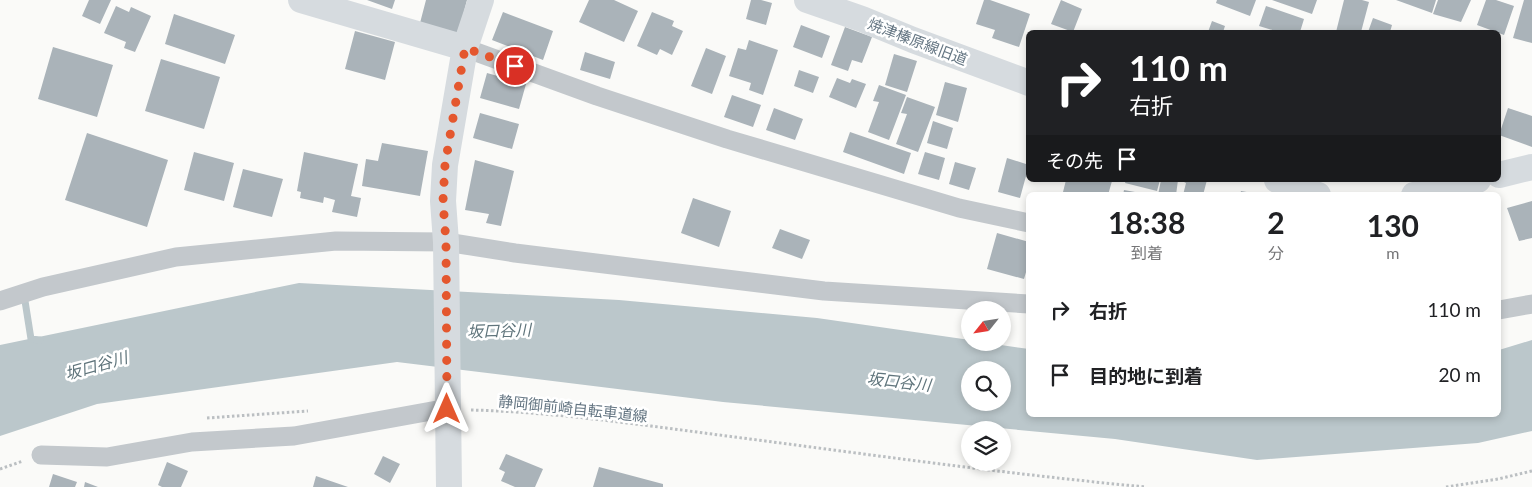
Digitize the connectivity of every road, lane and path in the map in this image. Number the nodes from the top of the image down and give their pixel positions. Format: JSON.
{"nodes":[{"id":1,"x":301,"y":0,"type":"edge"},
{"id":2,"x":481,"y":0,"type":"edge"},
{"id":3,"x":807,"y":0,"type":"edge"},
{"id":4,"x":465,"y":48,"type":"junction"},
{"id":5,"x":1026,"y":82,"type":"edge"},
{"id":6,"x":1532,"y":167,"type":"edge"},
{"id":7,"x":1501,"y":175,"type":"edge"},
{"id":8,"x":1283,"y":182,"type":"edge"},
{"id":9,"x":1469,"y":182,"type":"edge"},
{"id":10,"x":1310,"y":192,"type":"edge"},
{"id":11,"x":1427,"y":192,"type":"edge"},
{"id":12,"x":1026,"y":222,"type":"edge"},
{"id":13,"x":446,"y":242,"type":"junction"},
{"id":14,"x":0,"y":301,"type":"edge"},
{"id":15,"x":1026,"y":304,"type":"edge"},
{"id":16,"x":1532,"y":304,"type":"edge"},
{"id":17,"x":1501,"y":310,"type":"edge"},
{"id":18,"x":447,"y":404,"type":"junction"},
{"id":19,"x":313,"y":410,"type":"dead end"},
{"id":20,"x":198,"y":420,"type":"dead end"},
{"id":21,"x":41,"y":455,"type":"joint"},
{"id":22,"x":0,"y":469,"type":"edge"},
{"id":23,"x":1532,"y":471,"type":"edge"},
{"id":24,"x":449,"y":487,"type":"edge"},
{"id":25,"x":1146,"y":487,"type":"edge"},
{"id":26,"x":1446,"y":487,"type":"edge"}],
"edges":[{"from":1,"to":4,"type":"street"},
{"from":2,"to":4,"type":"street"},
{"from":3,"to":5,"type":"street","name":"焼津榛原線旧道"},
{"from":4,"to":12,"type":"street"},
{"from":4,"to":13,"type":"street"},
{"from":6,"to":7,"type":"street"},
{"from":8,"to":10,"type":"street"},
{"from":9,"to":11,"type":"street"},
{"from":13,"to":14,"type":"street"},
{"from":13,"to":15,"type":"street"},
{"from":13,"to":18,"type":"street"},
{"from":16,"to":17,"type":"street"},
{"from":18,"to":21,"type":"street"},
{"from":18,"to":24,"type":"street"},
{"from":18,"to":25,"type":"path","name":"静岡御前崎自転車道線"},
{"from":19,"to":20,"type":"path"},
{"from":21,"to":22,"type":"path"},
{"from":23,"to":26,"type":"path"}]}
